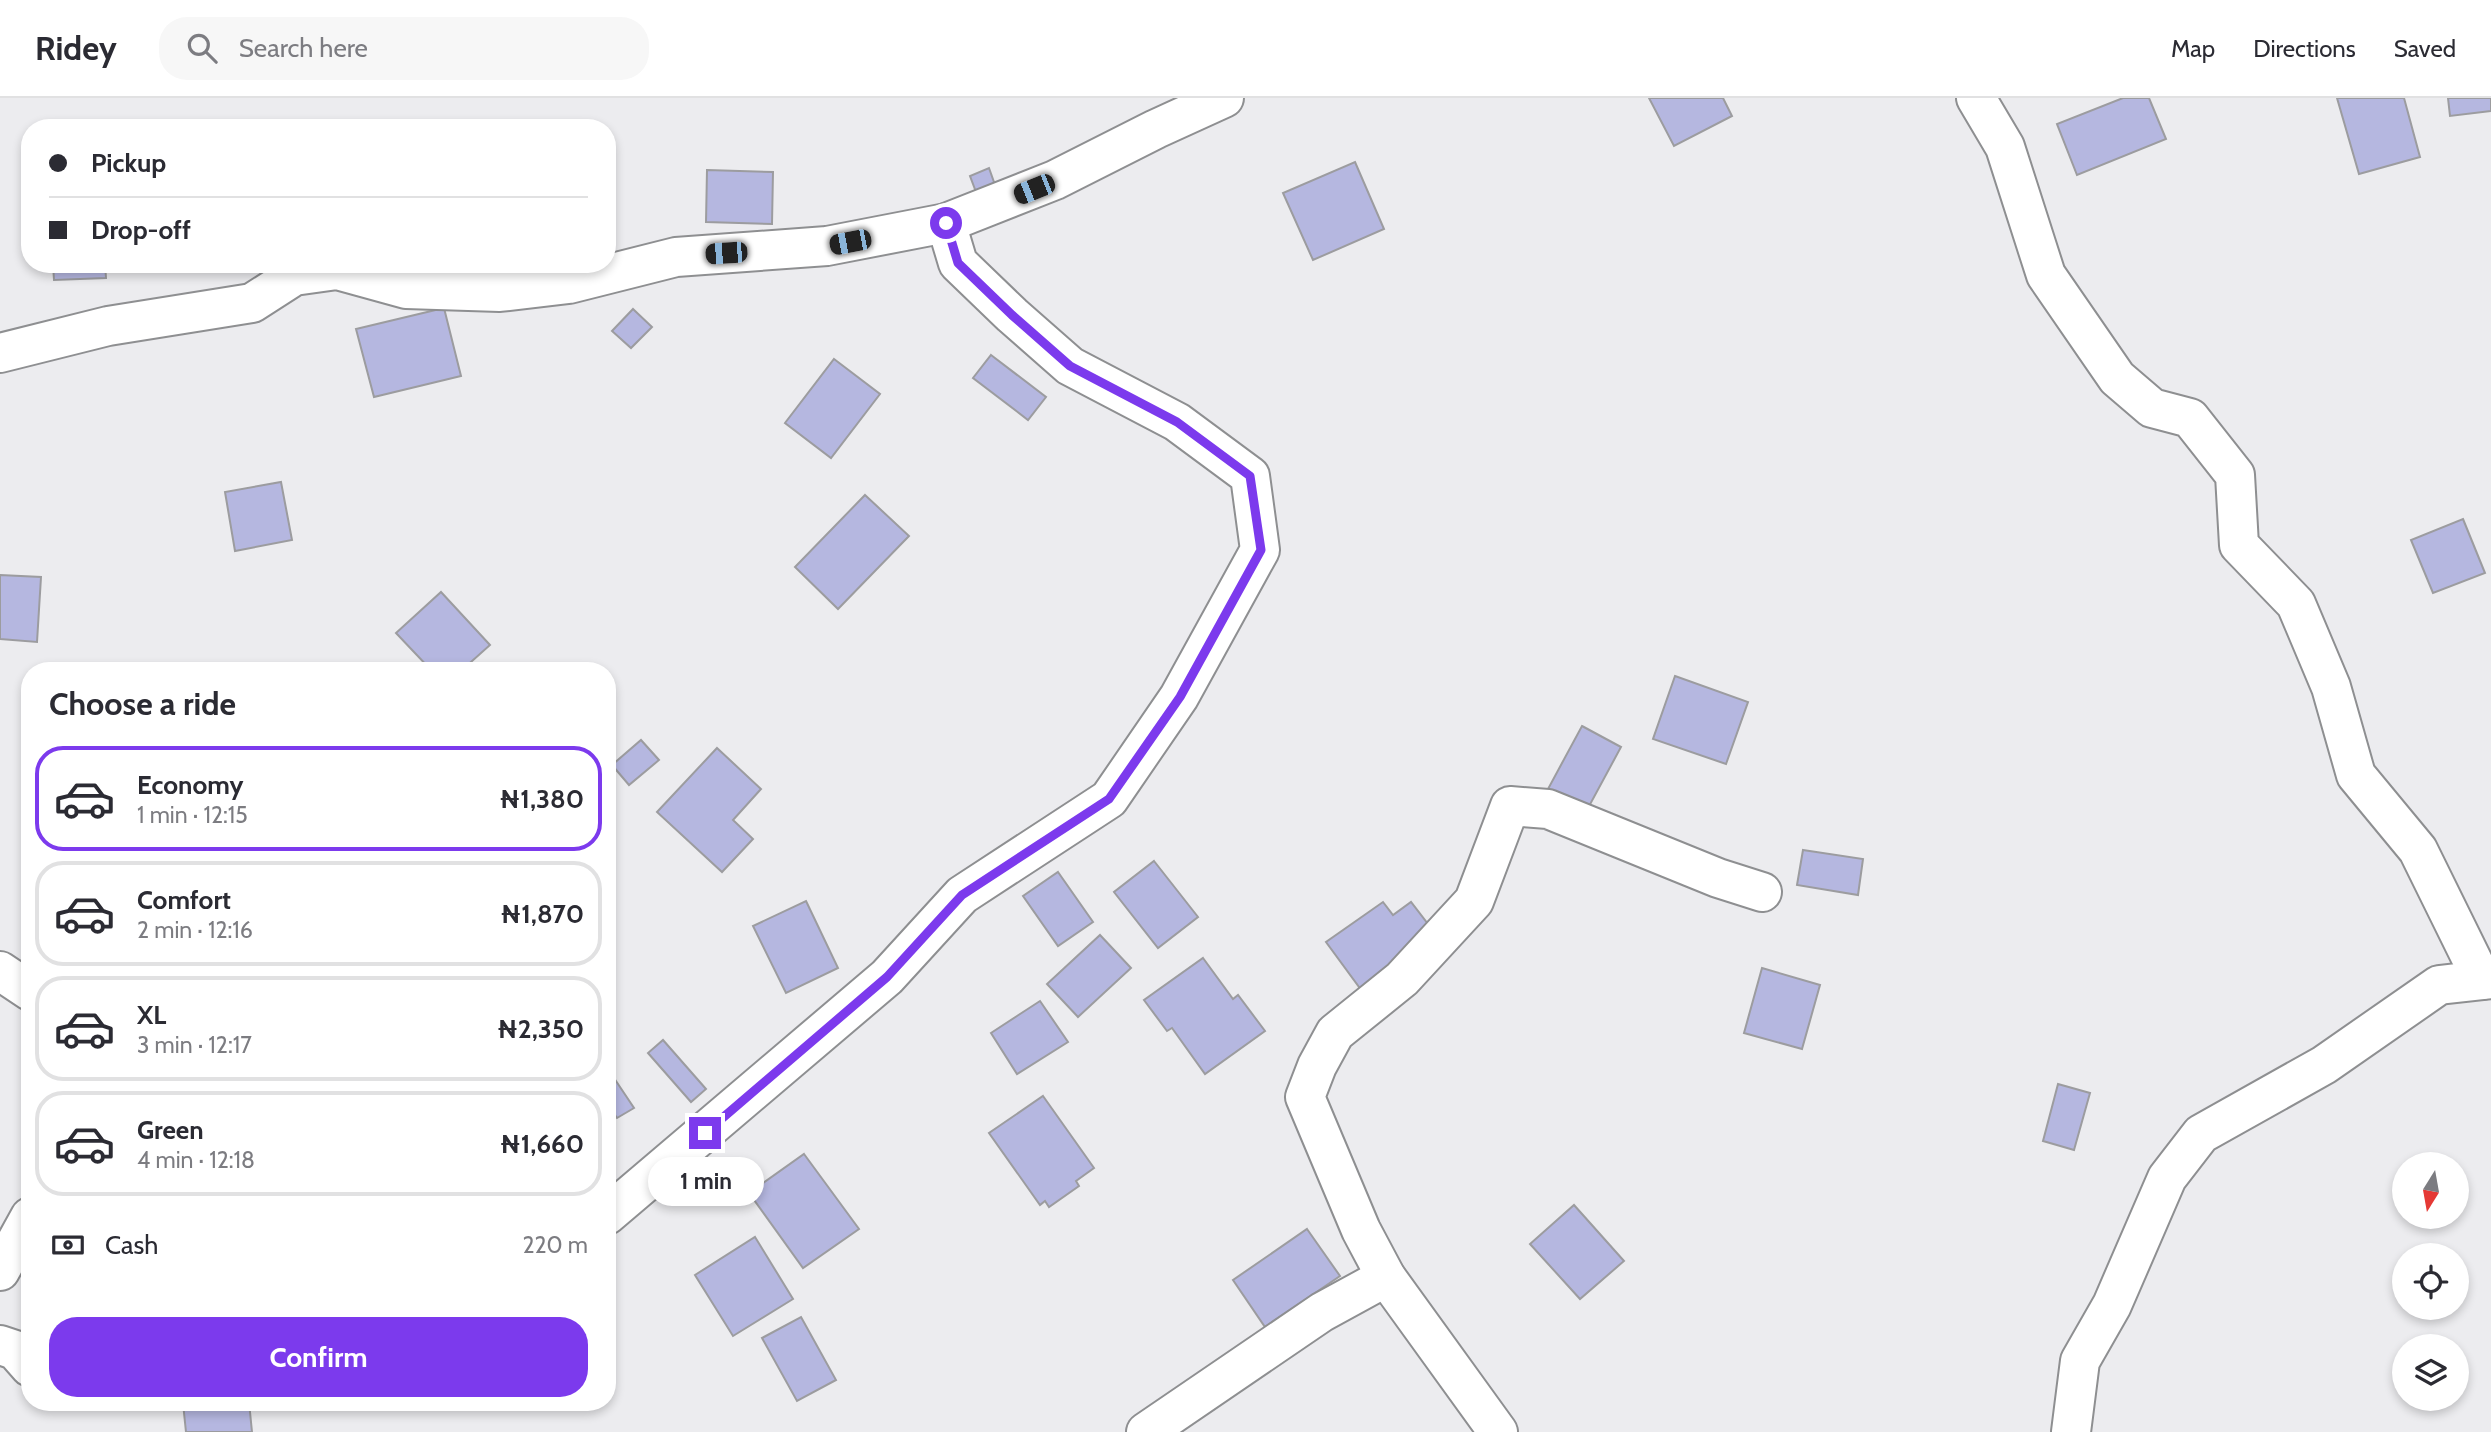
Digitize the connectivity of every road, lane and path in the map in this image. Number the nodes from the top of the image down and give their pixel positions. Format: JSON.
{"nodes":[{"id":1,"x":1224,"y":98,"type":"edge"},
{"id":2,"x":1976,"y":98,"type":"edge"},
{"id":3,"x":946,"y":223,"type":"junction"},
{"id":4,"x":616,"y":272,"type":"edge"},
{"id":5,"x":316,"y":273,"type":"edge"},
{"id":6,"x":348,"y":273,"type":"edge"},
{"id":7,"x":613,"y":273,"type":"edge"},
{"id":8,"x":0,"y":353,"type":"edge"},
{"id":9,"x":1762,"y":892,"type":"dead end"},
{"id":10,"x":0,"y":971,"type":"edge"},
{"id":11,"x":2487,"y":979,"type":"edge"},
{"id":12,"x":21,"y":985,"type":"edge"},
{"id":13,"x":616,"y":1207,"type":"edge"},
{"id":14,"x":21,"y":1233,"type":"edge"},
{"id":15,"x":0,"y":1271,"type":"edge"},
{"id":16,"x":1387,"y":1277,"type":"junction"},
{"id":17,"x":0,"y":1345,"type":"edge"},
{"id":18,"x":21,"y":1357,"type":"edge"},
{"id":19,"x":1146,"y":1432,"type":"edge"},
{"id":20,"x":1498,"y":1432,"type":"edge"},
{"id":21,"x":2071,"y":1432,"type":"edge"}],
"edges":[{"from":1,"to":3,"type":"street"},
{"from":2,"to":11,"type":"street"},
{"from":3,"to":4,"type":"street"},
{"from":3,"to":13,"type":"street"},
{"from":5,"to":8,"type":"street"},
{"from":6,"to":7,"type":"street"},
{"from":9,"to":16,"type":"street"},
{"from":10,"to":12,"type":"street"},
{"from":11,"to":21,"type":"street"},
{"from":14,"to":15,"type":"street"},
{"from":16,"to":19,"type":"street"},
{"from":16,"to":20,"type":"street"},
{"from":17,"to":18,"type":"street"}]}
